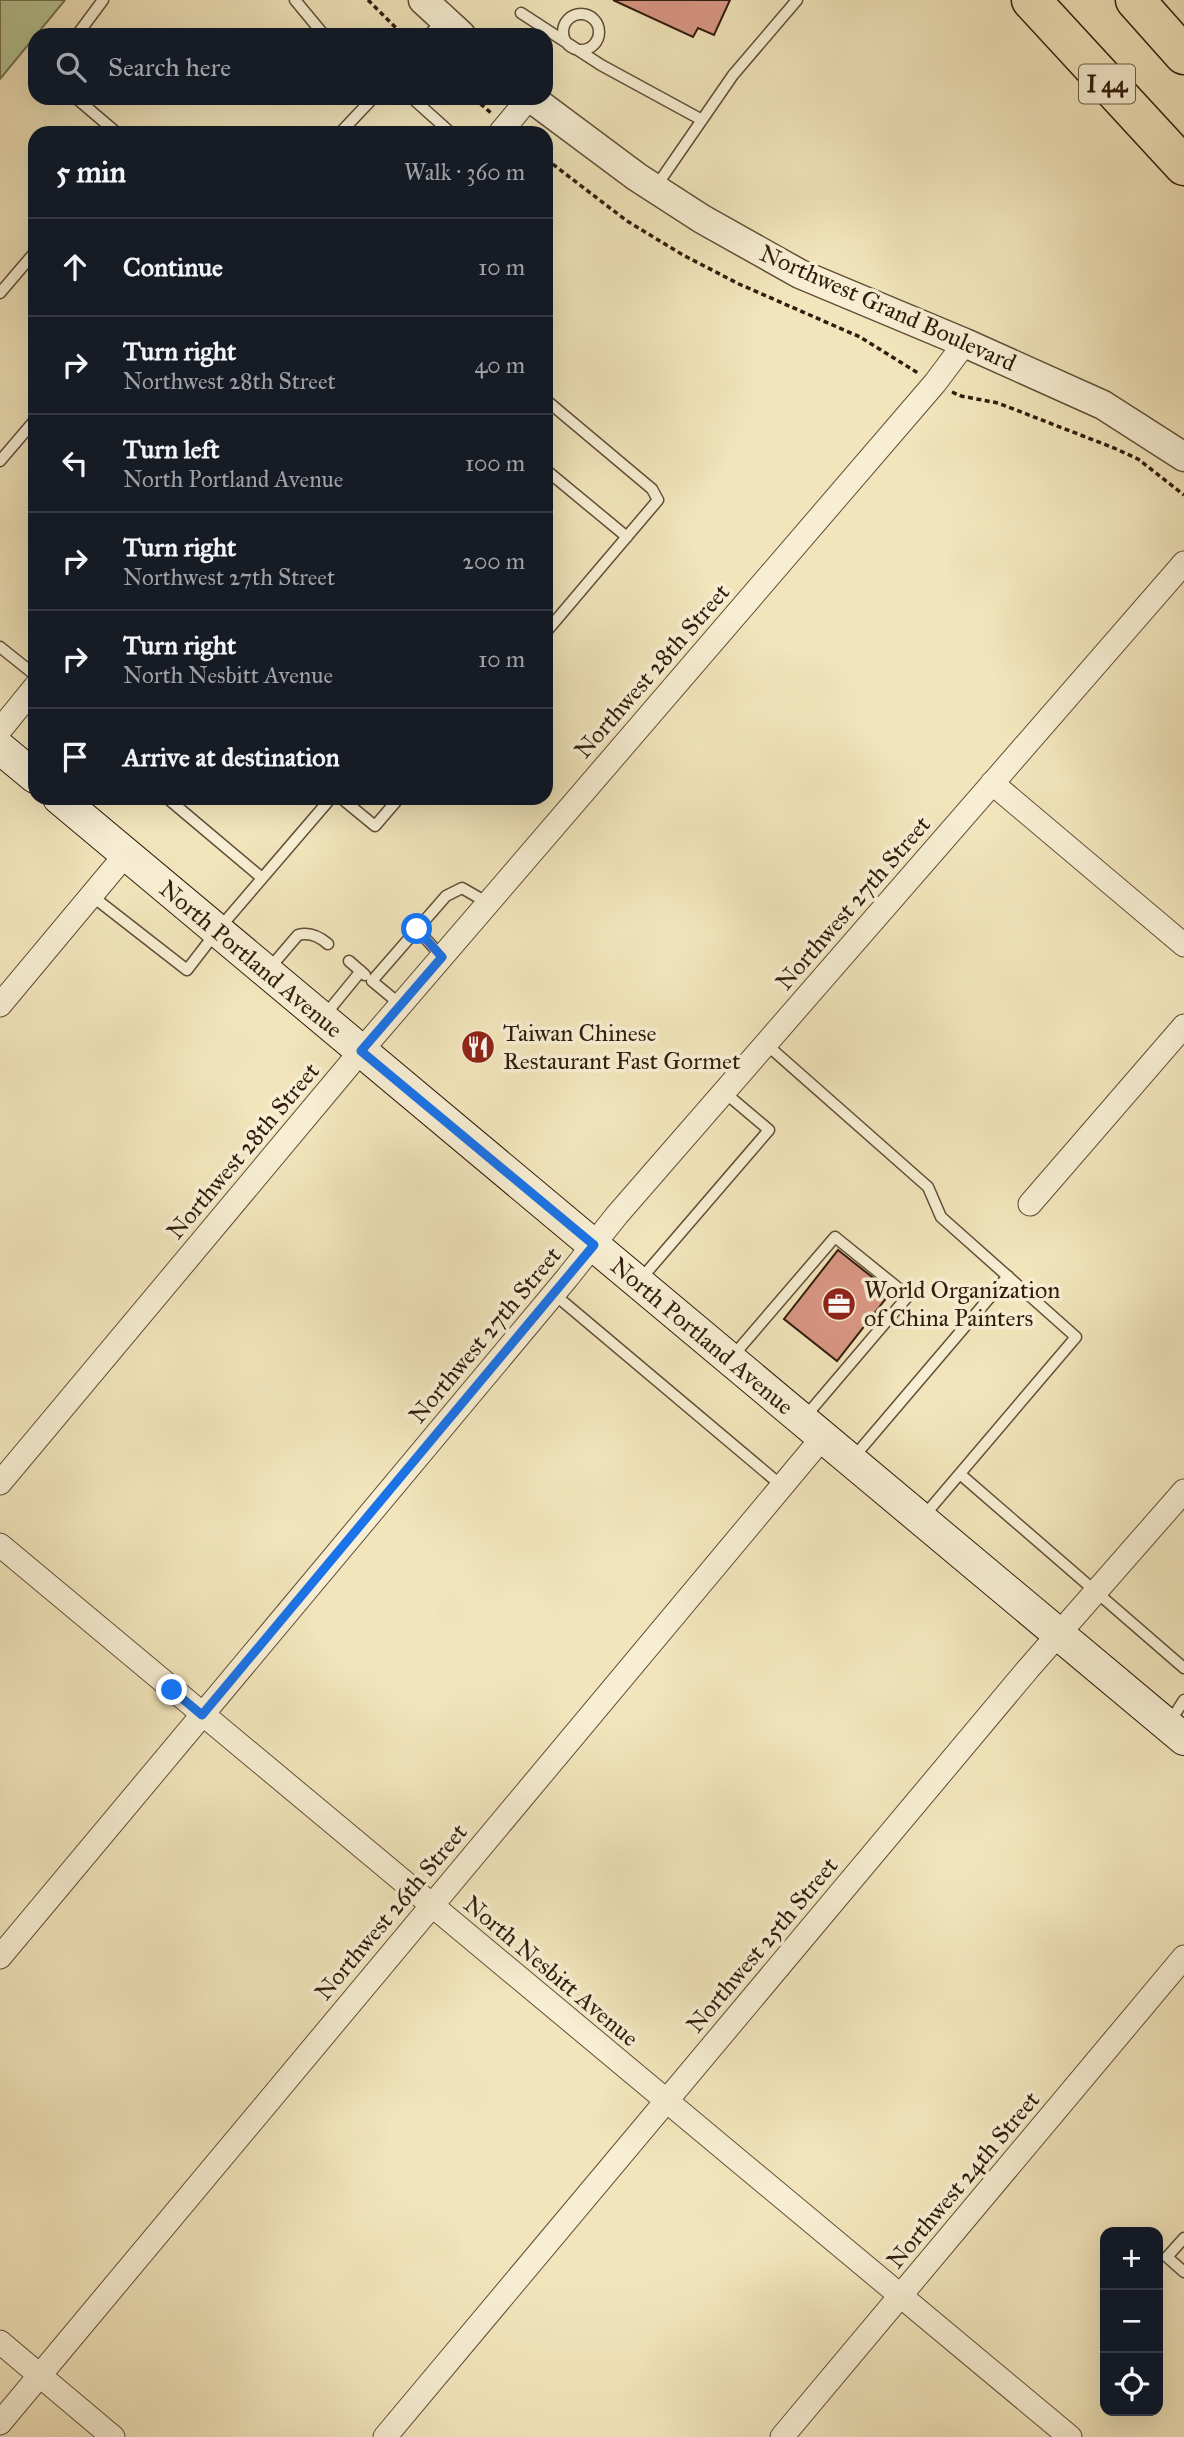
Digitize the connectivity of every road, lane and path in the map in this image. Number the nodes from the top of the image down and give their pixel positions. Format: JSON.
{"nodes":[{"id":1,"x":103,"y":0,"type":"edge"},
{"id":2,"x":295,"y":0,"type":"edge"},
{"id":3,"x":368,"y":0,"type":"edge"},
{"id":4,"x":797,"y":0,"type":"edge"},
{"id":5,"x":1031,"y":0,"type":"edge"},
{"id":6,"x":1135,"y":0,"type":"edge"},
{"id":7,"x":521,"y":13,"type":"dead end"},
{"id":8,"x":82,"y":28,"type":"edge"},
{"id":9,"x":318,"y":28,"type":"edge"},
{"id":10,"x":395,"y":28,"type":"edge"},
{"id":11,"x":543,"y":28,"type":"edge"},
{"id":12,"x":553,"y":35,"type":"edge"},
{"id":13,"x":1184,"y":55,"type":"edge"},
{"id":14,"x":84,"y":105,"type":"edge"},
{"id":15,"x":366,"y":105,"type":"edge"},
{"id":16,"x":420,"y":105,"type":"edge"},
{"id":17,"x":482,"y":105,"type":"edge"},
{"id":18,"x":524,"y":105,"type":"edge"},
{"id":19,"x":539,"y":105,"type":"edge"},
{"id":20,"x":488,"y":110,"type":"dead end"},
{"id":21,"x":702,"y":120,"type":"junction"},
{"id":22,"x":109,"y":126,"type":"edge"},
{"id":23,"x":347,"y":126,"type":"edge"},
{"id":24,"x":443,"y":126,"type":"edge"},
{"id":25,"x":506,"y":126,"type":"edge"},
{"id":26,"x":553,"y":164,"type":"edge"},
{"id":27,"x":1184,"y":166,"type":"edge"},
{"id":28,"x":655,"y":188,"type":"junction"},
{"id":29,"x":28,"y":260,"type":"edge"},
{"id":30,"x":0,"y":293,"type":"edge"},
{"id":31,"x":965,"y":343,"type":"junction"},
{"id":32,"x":934,"y":383,"type":"junction"},
{"id":33,"x":553,"y":406,"type":"edge"},
{"id":34,"x":28,"y":428,"type":"edge"},
{"id":35,"x":1184,"y":457,"type":"edge"},
{"id":36,"x":0,"y":461,"type":"edge"},
{"id":37,"x":553,"y":476,"type":"edge"},
{"id":38,"x":1184,"y":495,"type":"edge"},
{"id":39,"x":627,"y":537,"type":"junction"},
{"id":40,"x":1184,"y":563,"type":"edge"},
{"id":41,"x":553,"y":624,"type":"edge"},
{"id":42,"x":0,"y":647,"type":"edge"},
{"id":43,"x":28,"y":669,"type":"edge"},
{"id":44,"x":28,"y":696,"type":"edge"},
{"id":45,"x":0,"y":730,"type":"edge"},
{"id":46,"x":0,"y":748,"type":"edge"},
{"id":47,"x":28,"y":771,"type":"edge"},
{"id":48,"x":992,"y":783,"type":"junction"},
{"id":49,"x":67,"y":805,"type":"edge"},
{"id":50,"x":175,"y":805,"type":"edge"},
{"id":51,"x":325,"y":805,"type":"edge"},
{"id":52,"x":350,"y":805,"type":"edge"},
{"id":53,"x":393,"y":805,"type":"edge"},
{"id":54,"x":126,"y":854,"type":"junction"},
{"id":55,"x":262,"y":878,"type":"junction"},
{"id":56,"x":92,"y":895,"type":"junction"},
{"id":57,"x":488,"y":903,"type":"junction"},
{"id":58,"x":417,"y":929,"type":"junction"},
{"id":59,"x":217,"y":930,"type":"junction"},
{"id":60,"x":328,"y":944,"type":"dead end"},
{"id":61,"x":1184,"y":945,"type":"edge"},
{"id":62,"x":442,"y":957,"type":"junction"},
{"id":63,"x":349,"y":961,"type":"dead end"},
{"id":64,"x":361,"y":971,"type":"junction"},
{"id":65,"x":267,"y":972,"type":"junction"},
{"id":66,"x":372,"y":981,"type":"junction"},
{"id":67,"x":0,"y":1005,"type":"edge"},
{"id":68,"x":401,"y":1005,"type":"junction"},
{"id":69,"x":322,"y":1018,"type":"junction"},
{"id":70,"x":1184,"y":1026,"type":"edge"},
{"id":71,"x":766,"y":1044,"type":"junction"},
{"id":72,"x":361,"y":1051,"type":"junction"},
{"id":73,"x":724,"y":1092,"type":"junction"},
{"id":74,"x":1030,"y":1204,"type":"dead end"},
{"id":75,"x":594,"y":1245,"type":"junction"},
{"id":76,"x":1008,"y":1276,"type":"junction"},
{"id":77,"x":639,"y":1282,"type":"junction"},
{"id":78,"x":554,"y":1294,"type":"junction"},
{"id":79,"x":730,"y":1359,"type":"junction"},
{"id":80,"x":813,"y":1428,"type":"junction"},
{"id":81,"x":851,"y":1460,"type":"junction"},
{"id":82,"x":960,"y":1474,"type":"junction"},
{"id":83,"x":0,"y":1483,"type":"edge"},
{"id":84,"x":782,"y":1486,"type":"junction"},
{"id":85,"x":1184,"y":1491,"type":"edge"},
{"id":86,"x":921,"y":1519,"type":"junction"},
{"id":87,"x":0,"y":1545,"type":"edge"},
{"id":88,"x":1096,"y":1593,"type":"junction"},
{"id":89,"x":1059,"y":1635,"type":"junction"},
{"id":90,"x":1184,"y":1668,"type":"edge"},
{"id":91,"x":202,"y":1715,"type":"junction"},
{"id":92,"x":1179,"y":1722,"type":"edge"},
{"id":93,"x":431,"y":1905,"type":"junction"},
{"id":94,"x":0,"y":1957,"type":"edge"},
{"id":95,"x":1184,"y":1957,"type":"edge"},
{"id":96,"x":666,"y":2102,"type":"junction"},
{"id":97,"x":1184,"y":2238,"type":"edge"},
{"id":98,"x":1184,"y":2272,"type":"edge"},
{"id":99,"x":900,"y":2297,"type":"junction"},
{"id":100,"x":0,"y":2342,"type":"edge"},
{"id":101,"x":40,"y":2375,"type":"junction"},
{"id":102,"x":0,"y":2423,"type":"edge"},
{"id":103,"x":113,"y":2437,"type":"edge"},
{"id":104,"x":385,"y":2437,"type":"edge"},
{"id":105,"x":782,"y":2437,"type":"edge"},
{"id":106,"x":1070,"y":2437,"type":"edge"}],
"edges":[{"from":1,"to":8,"type":"lane"},
{"from":2,"to":9,"type":"lane"},
{"from":3,"to":10,"type":"path"},
{"from":4,"to":21,"type":"lane"},
{"from":5,"to":27,"type":"highway","number":"I 44"},
{"from":6,"to":13,"type":"highway"},
{"from":7,"to":11,"type":"lane"},
{"from":12,"to":21,"type":"lane"},
{"from":14,"to":22,"type":"lane"},
{"from":15,"to":23,"type":"lane"},
{"from":16,"to":24,"type":"lane"},
{"from":17,"to":20,"type":"path"},
{"from":18,"to":25,"type":"street"},
{"from":19,"to":28,"type":"street","name":"Northwest Grand Boulevard"},
{"from":21,"to":28,"type":"lane"},
{"from":26,"to":32,"type":"path"},
{"from":28,"to":31,"type":"street","name":"Northwest Grand Boulevard"},
{"from":29,"to":30,"type":"lane"},
{"from":31,"to":32,"type":"street","name":"Northwest 28th Street"},
{"from":31,"to":35,"type":"street","name":"Northwest Grand Boulevard"},
{"from":32,"to":38,"type":"path"},
{"from":32,"to":57,"type":"street","name":"Northwest 28th Street"},
{"from":33,"to":39,"type":"lane"},
{"from":34,"to":36,"type":"lane"},
{"from":37,"to":39,"type":"lane"},
{"from":39,"to":41,"type":"lane"},
{"from":40,"to":48,"type":"street","name":"Northwest 27th Street"},
{"from":42,"to":43,"type":"lane"},
{"from":44,"to":45,"type":"street"},
{"from":46,"to":47,"type":"main road"},
{"from":48,"to":61,"type":"street"},
{"from":48,"to":71,"type":"street","name":"Northwest 27th Street"},
{"from":49,"to":54,"type":"main road","name":"North Portland Avenue"},
{"from":50,"to":55,"type":"lane"},
{"from":51,"to":55,"type":"lane"},
{"from":52,"to":53,"type":"lane"},
{"from":54,"to":56,"type":"street"},
{"from":54,"to":59,"type":"main road","name":"North Portland Avenue"},
{"from":55,"to":59,"type":"lane"},
{"from":56,"to":59,"type":"lane"},
{"from":56,"to":67,"type":"street"},
{"from":57,"to":58,"type":"lane"},
{"from":57,"to":62,"type":"street","name":"Northwest 28th Street"},
{"from":58,"to":62,"type":"lane"},
{"from":58,"to":66,"type":"lane"},
{"from":59,"to":65,"type":"main road","name":"North Portland Avenue"},
{"from":60,"to":65,"type":"lane"},
{"from":62,"to":68,"type":"street","name":"Northwest 28th Street"},
{"from":63,"to":64,"type":"lane"},
{"from":64,"to":66,"type":"lane"},
{"from":64,"to":69,"type":"lane"},
{"from":65,"to":69,"type":"main road","name":"North Portland Avenue"},
{"from":66,"to":68,"type":"lane"},
{"from":68,"to":72,"type":"street","name":"Northwest 28th Street"},
{"from":69,"to":72,"type":"main road","name":"North Portland Avenue"},
{"from":70,"to":74,"type":"street"},
{"from":71,"to":73,"type":"street","name":"Northwest 27th Street"},
{"from":71,"to":76,"type":"lane"},
{"from":72,"to":75,"type":"main road","name":"North Portland Avenue"},
{"from":72,"to":83,"type":"street","name":"Northwest 28th Street"},
{"from":73,"to":75,"type":"street","name":"Northwest 27th Street"},
{"from":73,"to":77,"type":"lane"},
{"from":75,"to":77,"type":"main road","name":"North Portland Avenue"},
{"from":75,"to":78,"type":"street","name":"Northwest 27th Street"},
{"from":76,"to":81,"type":"lane"},
{"from":76,"to":82,"type":"lane"},
{"from":77,"to":79,"type":"main road","name":"North Portland Avenue"},
{"from":78,"to":84,"type":"lane"},
{"from":78,"to":91,"type":"street","name":"Northwest 27th Street"},
{"from":79,"to":80,"type":"main road","name":"North Portland Avenue"},
{"from":79,"to":80,"type":"lane"},
{"from":80,"to":81,"type":"main road","name":"North Portland Avenue"},
{"from":80,"to":84,"type":"street","name":"Northwest 26th Street"},
{"from":81,"to":86,"type":"main road","name":"North Portland Avenue"},
{"from":82,"to":86,"type":"lane"},
{"from":82,"to":88,"type":"lane"},
{"from":84,"to":93,"type":"street","name":"Northwest 26th Street"},
{"from":85,"to":88,"type":"street","name":"Northwest 25th Street"},
{"from":86,"to":89,"type":"main road","name":"North Portland Avenue"},
{"from":87,"to":91,"type":"street","name":"North Nesbitt Avenue"},
{"from":88,"to":89,"type":"street","name":"Northwest 25th Street"},
{"from":88,"to":90,"type":"lane"},
{"from":89,"to":92,"type":"main road","name":"North Portland Avenue"},
{"from":89,"to":96,"type":"street","name":"Northwest 25th Street"},
{"from":91,"to":93,"type":"street","name":"North Nesbitt Avenue"},
{"from":91,"to":94,"type":"street","name":"Northwest 27th Street"},
{"from":93,"to":96,"type":"street","name":"North Nesbitt Avenue"},
{"from":93,"to":101,"type":"street","name":"Northwest 26th Street"},
{"from":95,"to":99,"type":"street","name":"Northwest 24th Street"},
{"from":96,"to":99,"type":"street","name":"North Nesbitt Avenue"},
{"from":96,"to":104,"type":"street","name":"Northwest 25th Street"},
{"from":97,"to":98,"type":"lane"},
{"from":99,"to":105,"type":"street","name":"Northwest 24th Street"},
{"from":99,"to":106,"type":"street","name":"North Nesbitt Avenue"},
{"from":100,"to":101,"type":"street"},
{"from":101,"to":102,"type":"street","name":"Northwest 26th Street"},
{"from":101,"to":103,"type":"street"}]}
